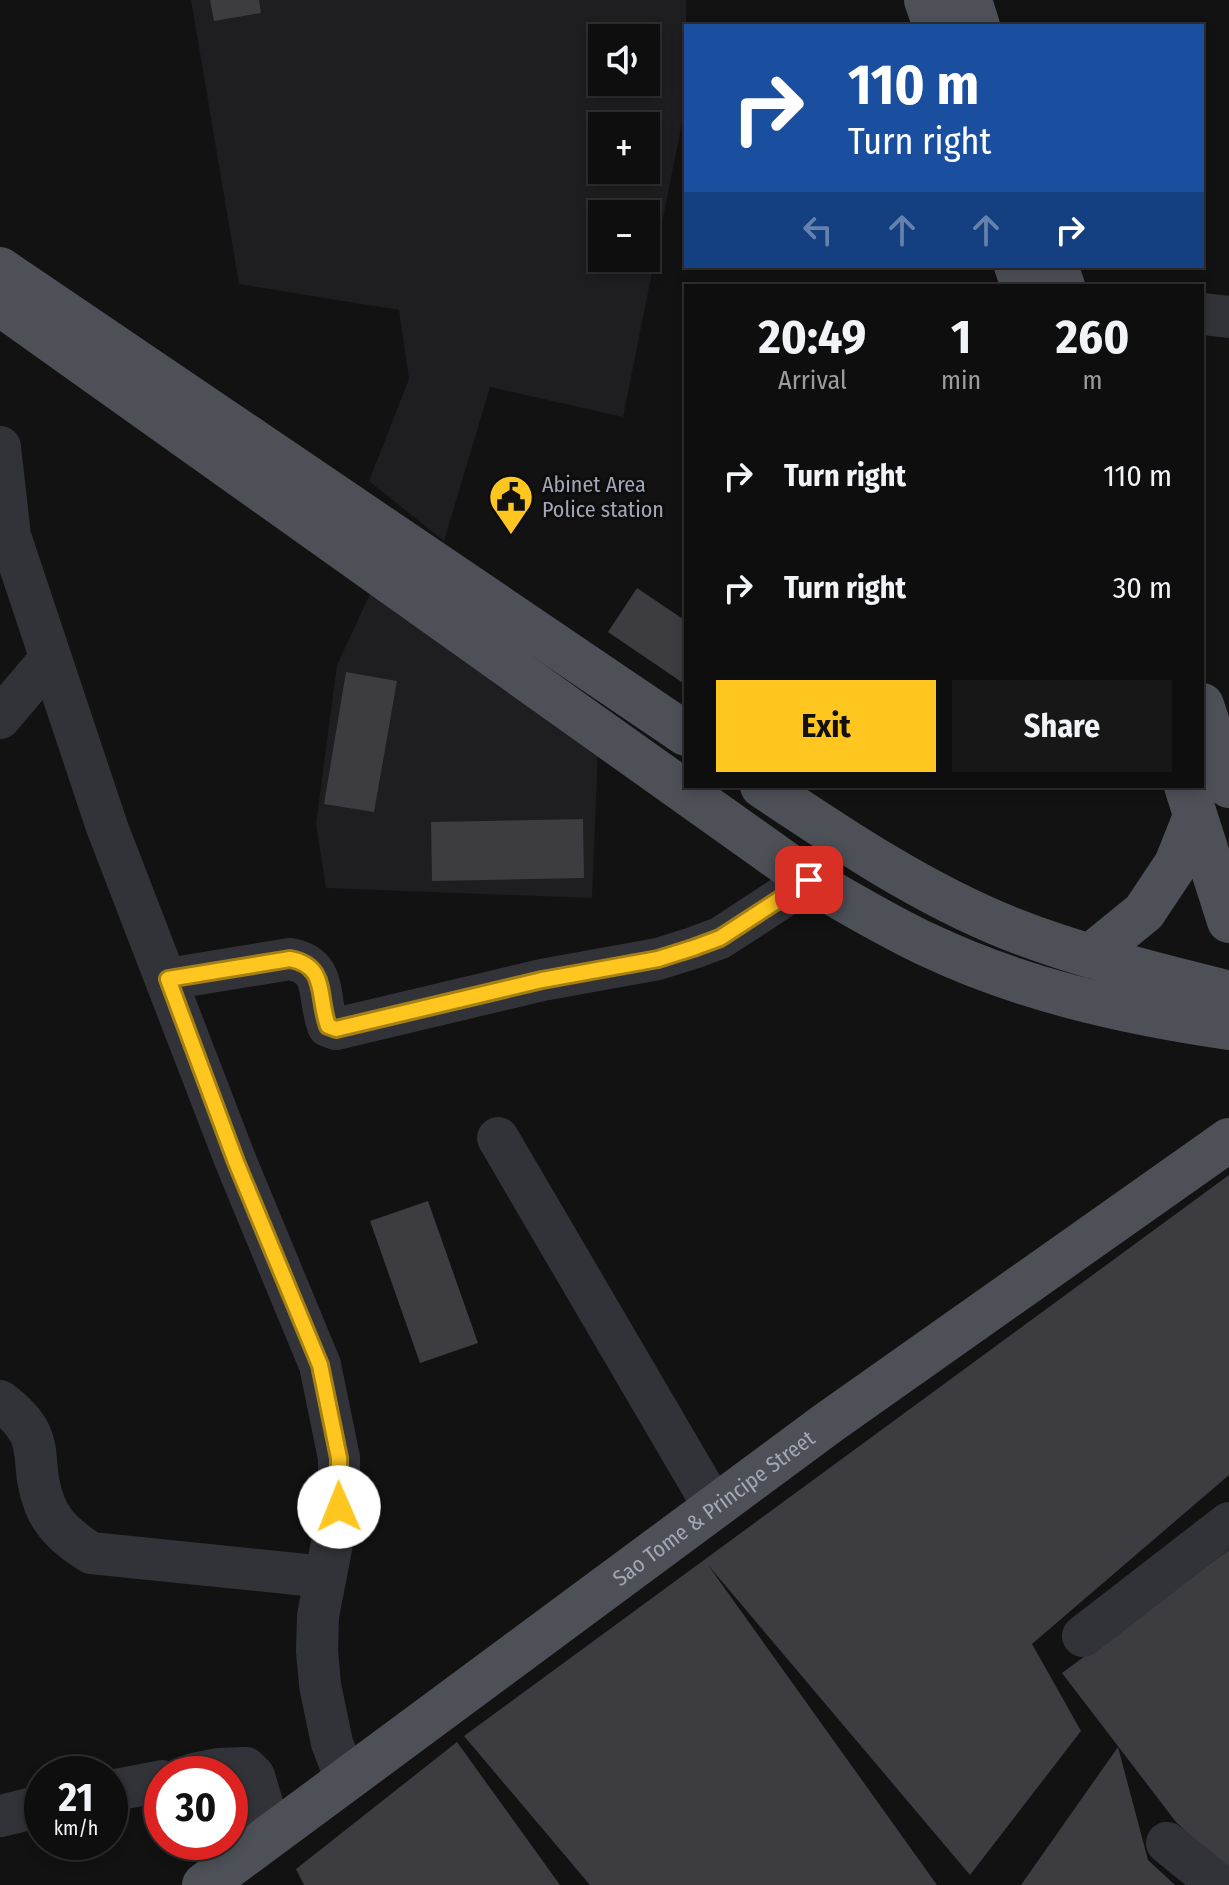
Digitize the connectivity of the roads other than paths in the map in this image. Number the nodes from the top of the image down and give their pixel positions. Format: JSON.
{"nodes":[{"id":1,"x":926,"y":0,"type":"edge"},
{"id":2,"x":970,"y":0,"type":"edge"},
{"id":3,"x":934,"y":24,"type":"edge"},
{"id":4,"x":977,"y":24,"type":"edge"},
{"id":5,"x":1,"y":297,"type":"edge"},
{"id":6,"x":1204,"y":314,"type":"edge"},
{"id":7,"x":1229,"y":317,"type":"edge"},
{"id":8,"x":0,"y":447,"type":"edge"},
{"id":9,"x":50,"y":659,"type":"junction"},
{"id":10,"x":1204,"y":710,"type":"edge"},
{"id":11,"x":0,"y":718,"type":"edge"},
{"id":12,"x":684,"y":733,"type":"edge"},
{"id":13,"x":1226,"y":769,"type":"edge"},
{"id":14,"x":765,"y":788,"type":"edge"},
{"id":15,"x":1191,"y":801,"type":"edge"},
{"id":16,"x":809,"y":880,"type":"junction"},
{"id":17,"x":1229,"y":921,"type":"edge"},
{"id":18,"x":1090,"y":956,"type":"junction"},
{"id":19,"x":168,"y":979,"type":"junction"},
{"id":20,"x":1229,"y":993,"type":"edge"},
{"id":21,"x":1229,"y":1028,"type":"edge"},
{"id":22,"x":498,"y":1138,"type":"dead end"},
{"id":23,"x":1229,"y":1140,"type":"edge"},
{"id":24,"x":0,"y":1401,"type":"edge"},
{"id":25,"x":714,"y":1507,"type":"junction"},
{"id":26,"x":1229,"y":1523,"type":"edge"},
{"id":27,"x":325,"y":1577,"type":"junction"},
{"id":28,"x":1083,"y":1636,"type":"dead end"},
{"id":29,"x":248,"y":1770,"type":"edge"},
{"id":30,"x":346,"y":1779,"type":"junction"},
{"id":31,"x":24,"y":1810,"type":"edge"},
{"id":32,"x":0,"y":1816,"type":"edge"},
{"id":33,"x":271,"y":1834,"type":"junction"},
{"id":34,"x":1167,"y":1843,"type":"dead end"},
{"id":35,"x":204,"y":1885,"type":"edge"},
{"id":36,"x":1219,"y":1885,"type":"edge"}],
"edges":[{"from":1,"to":3,"type":"main road"},
{"from":2,"to":4,"type":"main road"},
{"from":5,"to":12,"type":"main road"},
{"from":5,"to":16,"type":"main road"},
{"from":6,"to":7,"type":"street"},
{"from":8,"to":9,"type":"street"},
{"from":9,"to":11,"type":"street"},
{"from":9,"to":19,"type":"street"},
{"from":10,"to":13,"type":"main road"},
{"from":14,"to":18,"type":"main road"},
{"from":15,"to":17,"type":"main road"},
{"from":15,"to":18,"type":"main road"},
{"from":16,"to":19,"type":"street"},
{"from":16,"to":21,"type":"main road"},
{"from":18,"to":20,"type":"main road"},
{"from":19,"to":27,"type":"street"},
{"from":22,"to":25,"type":"street"},
{"from":23,"to":25,"type":"main road","name":"Sao Tome & Principe Street"},
{"from":24,"to":27,"type":"street"},
{"from":25,"to":30,"type":"main road","name":"Sao Tome & Principe Street"},
{"from":26,"to":28,"type":"street"},
{"from":27,"to":30,"type":"street"},
{"from":29,"to":33,"type":"street"},
{"from":30,"to":33,"type":"main road","name":"Sao Tome & Principe Street"},
{"from":31,"to":32,"type":"street"},
{"from":33,"to":35,"type":"main road","name":"Sao Tome & Principe Street"},
{"from":34,"to":36,"type":"street"}]}
